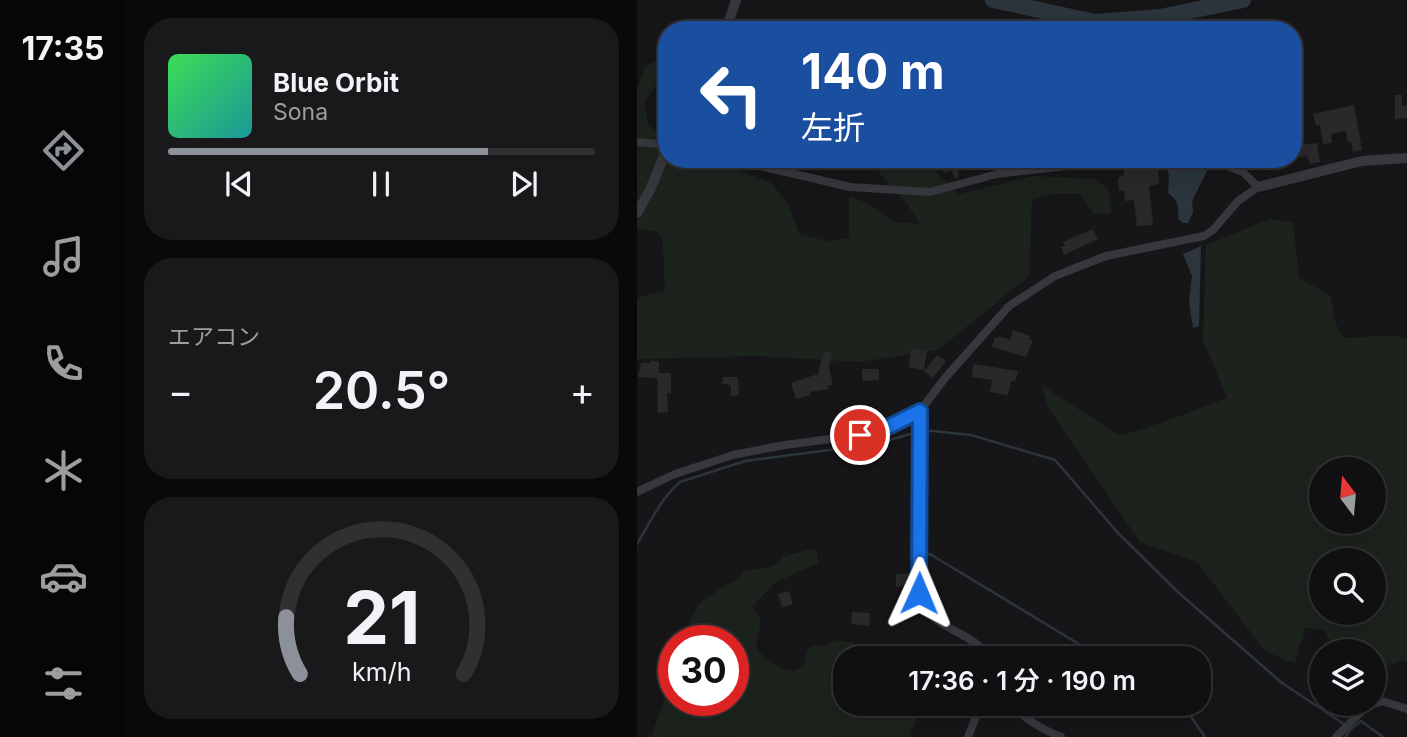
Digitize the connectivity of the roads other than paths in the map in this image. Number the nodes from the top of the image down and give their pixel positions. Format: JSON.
{"nodes":[{"id":1,"x":736,"y":0,"type":"edge"},
{"id":2,"x":729,"y":21,"type":"edge"},
{"id":3,"x":637,"y":142,"type":"edge"},
{"id":4,"x":658,"y":146,"type":"edge"},
{"id":5,"x":1407,"y":158,"type":"edge"},
{"id":6,"x":659,"y":168,"type":"edge"},
{"id":7,"x":769,"y":168,"type":"edge"},
{"id":8,"x":1049,"y":168,"type":"edge"},
{"id":9,"x":1233,"y":168,"type":"edge"},
{"id":10,"x":1258,"y":187,"type":"junction"},
{"id":11,"x":637,"y":213,"type":"edge"},
{"id":12,"x":920,"y":411,"type":"junction"},
{"id":13,"x":637,"y":492,"type":"edge"},
{"id":14,"x":978,"y":646,"type":"edge"},
{"id":15,"x":1407,"y":709,"type":"edge"},
{"id":16,"x":976,"y":716,"type":"edge"},
{"id":17,"x":1023,"y":716,"type":"edge"},
{"id":18,"x":968,"y":737,"type":"edge"},
{"id":19,"x":1061,"y":737,"type":"edge"},
{"id":20,"x":1336,"y":737,"type":"edge"}],
"edges":[{"from":1,"to":2,"type":"street"},
{"from":3,"to":4,"type":"street"},
{"from":5,"to":10,"type":"street"},
{"from":6,"to":11,"type":"street"},
{"from":7,"to":8,"type":"street"},
{"from":9,"to":10,"type":"street"},
{"from":10,"to":12,"type":"street"},
{"from":12,"to":13,"type":"street"},
{"from":12,"to":14,"type":"street"},
{"from":15,"to":20,"type":"street"},
{"from":16,"to":18,"type":"street"},
{"from":17,"to":19,"type":"street"}]}
